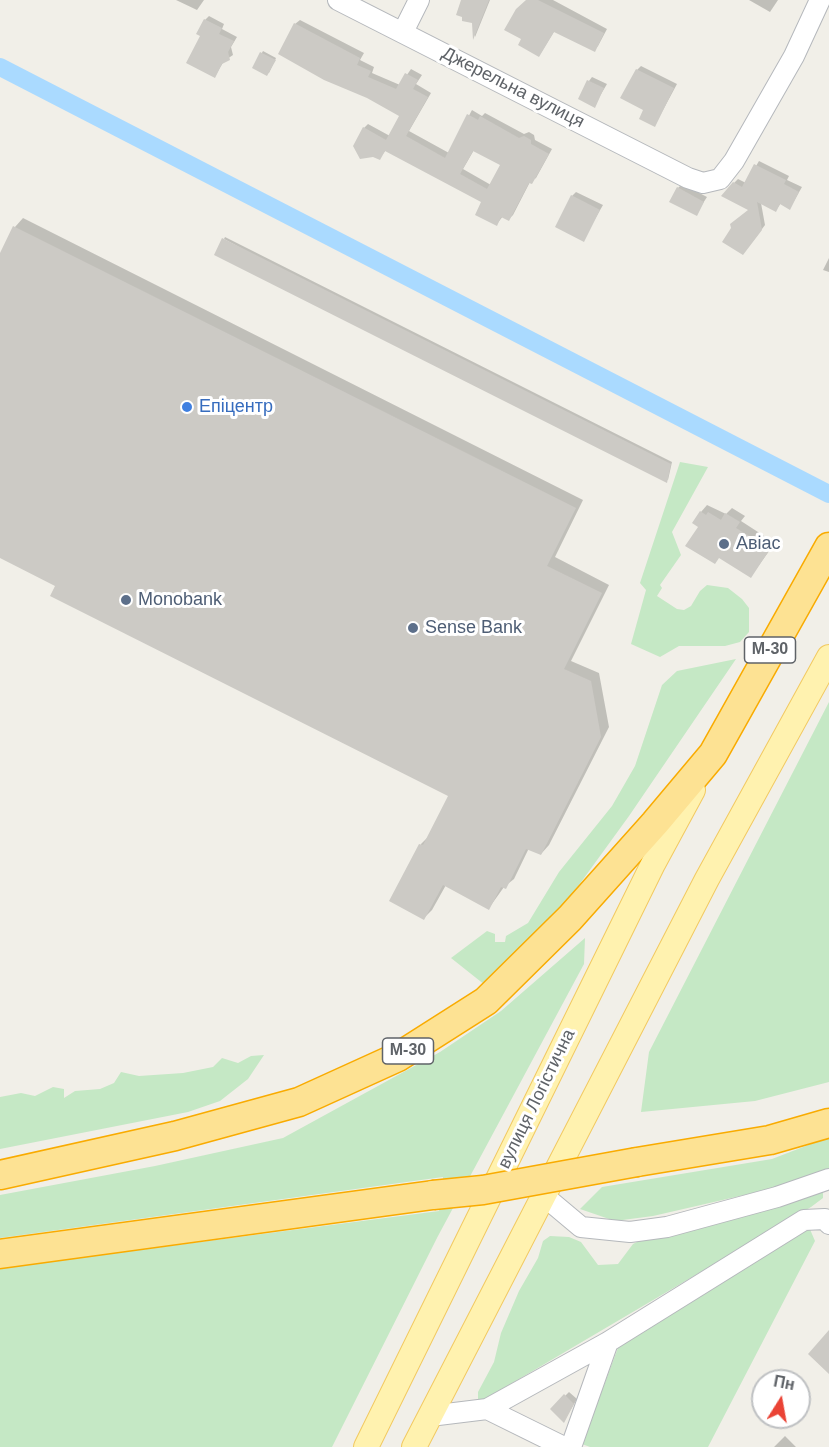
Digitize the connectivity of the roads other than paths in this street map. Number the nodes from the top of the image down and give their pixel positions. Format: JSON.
{"nodes":[{"id":1,"x":338,"y":0,"type":"edge"},
{"id":2,"x":419,"y":0,"type":"edge"},
{"id":3,"x":820,"y":0,"type":"edge"},
{"id":4,"x":403,"y":32,"type":"junction"},
{"id":5,"x":829,"y":547,"type":"edge"},
{"id":6,"x":829,"y":657,"type":"edge"},
{"id":7,"x":713,"y":754,"type":"junction"},
{"id":8,"x":829,"y":1123,"type":"edge"},
{"id":9,"x":0,"y":1175,"type":"edge"},
{"id":10,"x":829,"y":1179,"type":"edge"},
{"id":11,"x":544,"y":1196,"type":"junction"},
{"id":12,"x":829,"y":1224,"type":"edge"},
{"id":13,"x":0,"y":1254,"type":"edge"},
{"id":14,"x":608,"y":1341,"type":"junction"},
{"id":15,"x":487,"y":1409,"type":"junction"},
{"id":16,"x":430,"y":1416,"type":"junction"},
{"id":17,"x":366,"y":1447,"type":"edge"},
{"id":18,"x":414,"y":1447,"type":"edge"},
{"id":19,"x":564,"y":1447,"type":"edge"},
{"id":20,"x":571,"y":1447,"type":"edge"}],
"edges":[{"from":1,"to":4,"type":"street","name":"Джерельна вулиця"},
{"from":2,"to":4,"type":"street"},
{"from":3,"to":4,"type":"street","name":"Джерельна вулиця"},
{"from":5,"to":7,"type":"highway","number":"М-30"},
{"from":6,"to":11,"type":"main road"},
{"from":7,"to":9,"type":"highway","number":"М-30"},
{"from":7,"to":17,"type":"main road","name":"вулиця Логістична"},
{"from":8,"to":13,"type":"highway","bridge":true},
{"from":10,"to":11,"type":"street"},
{"from":11,"to":16,"type":"main road"},
{"from":12,"to":14,"type":"street"},
{"from":14,"to":15,"type":"street"},
{"from":14,"to":20,"type":"street"},
{"from":15,"to":16,"type":"street"},
{"from":15,"to":19,"type":"street"},
{"from":16,"to":18,"type":"main road"}]}
